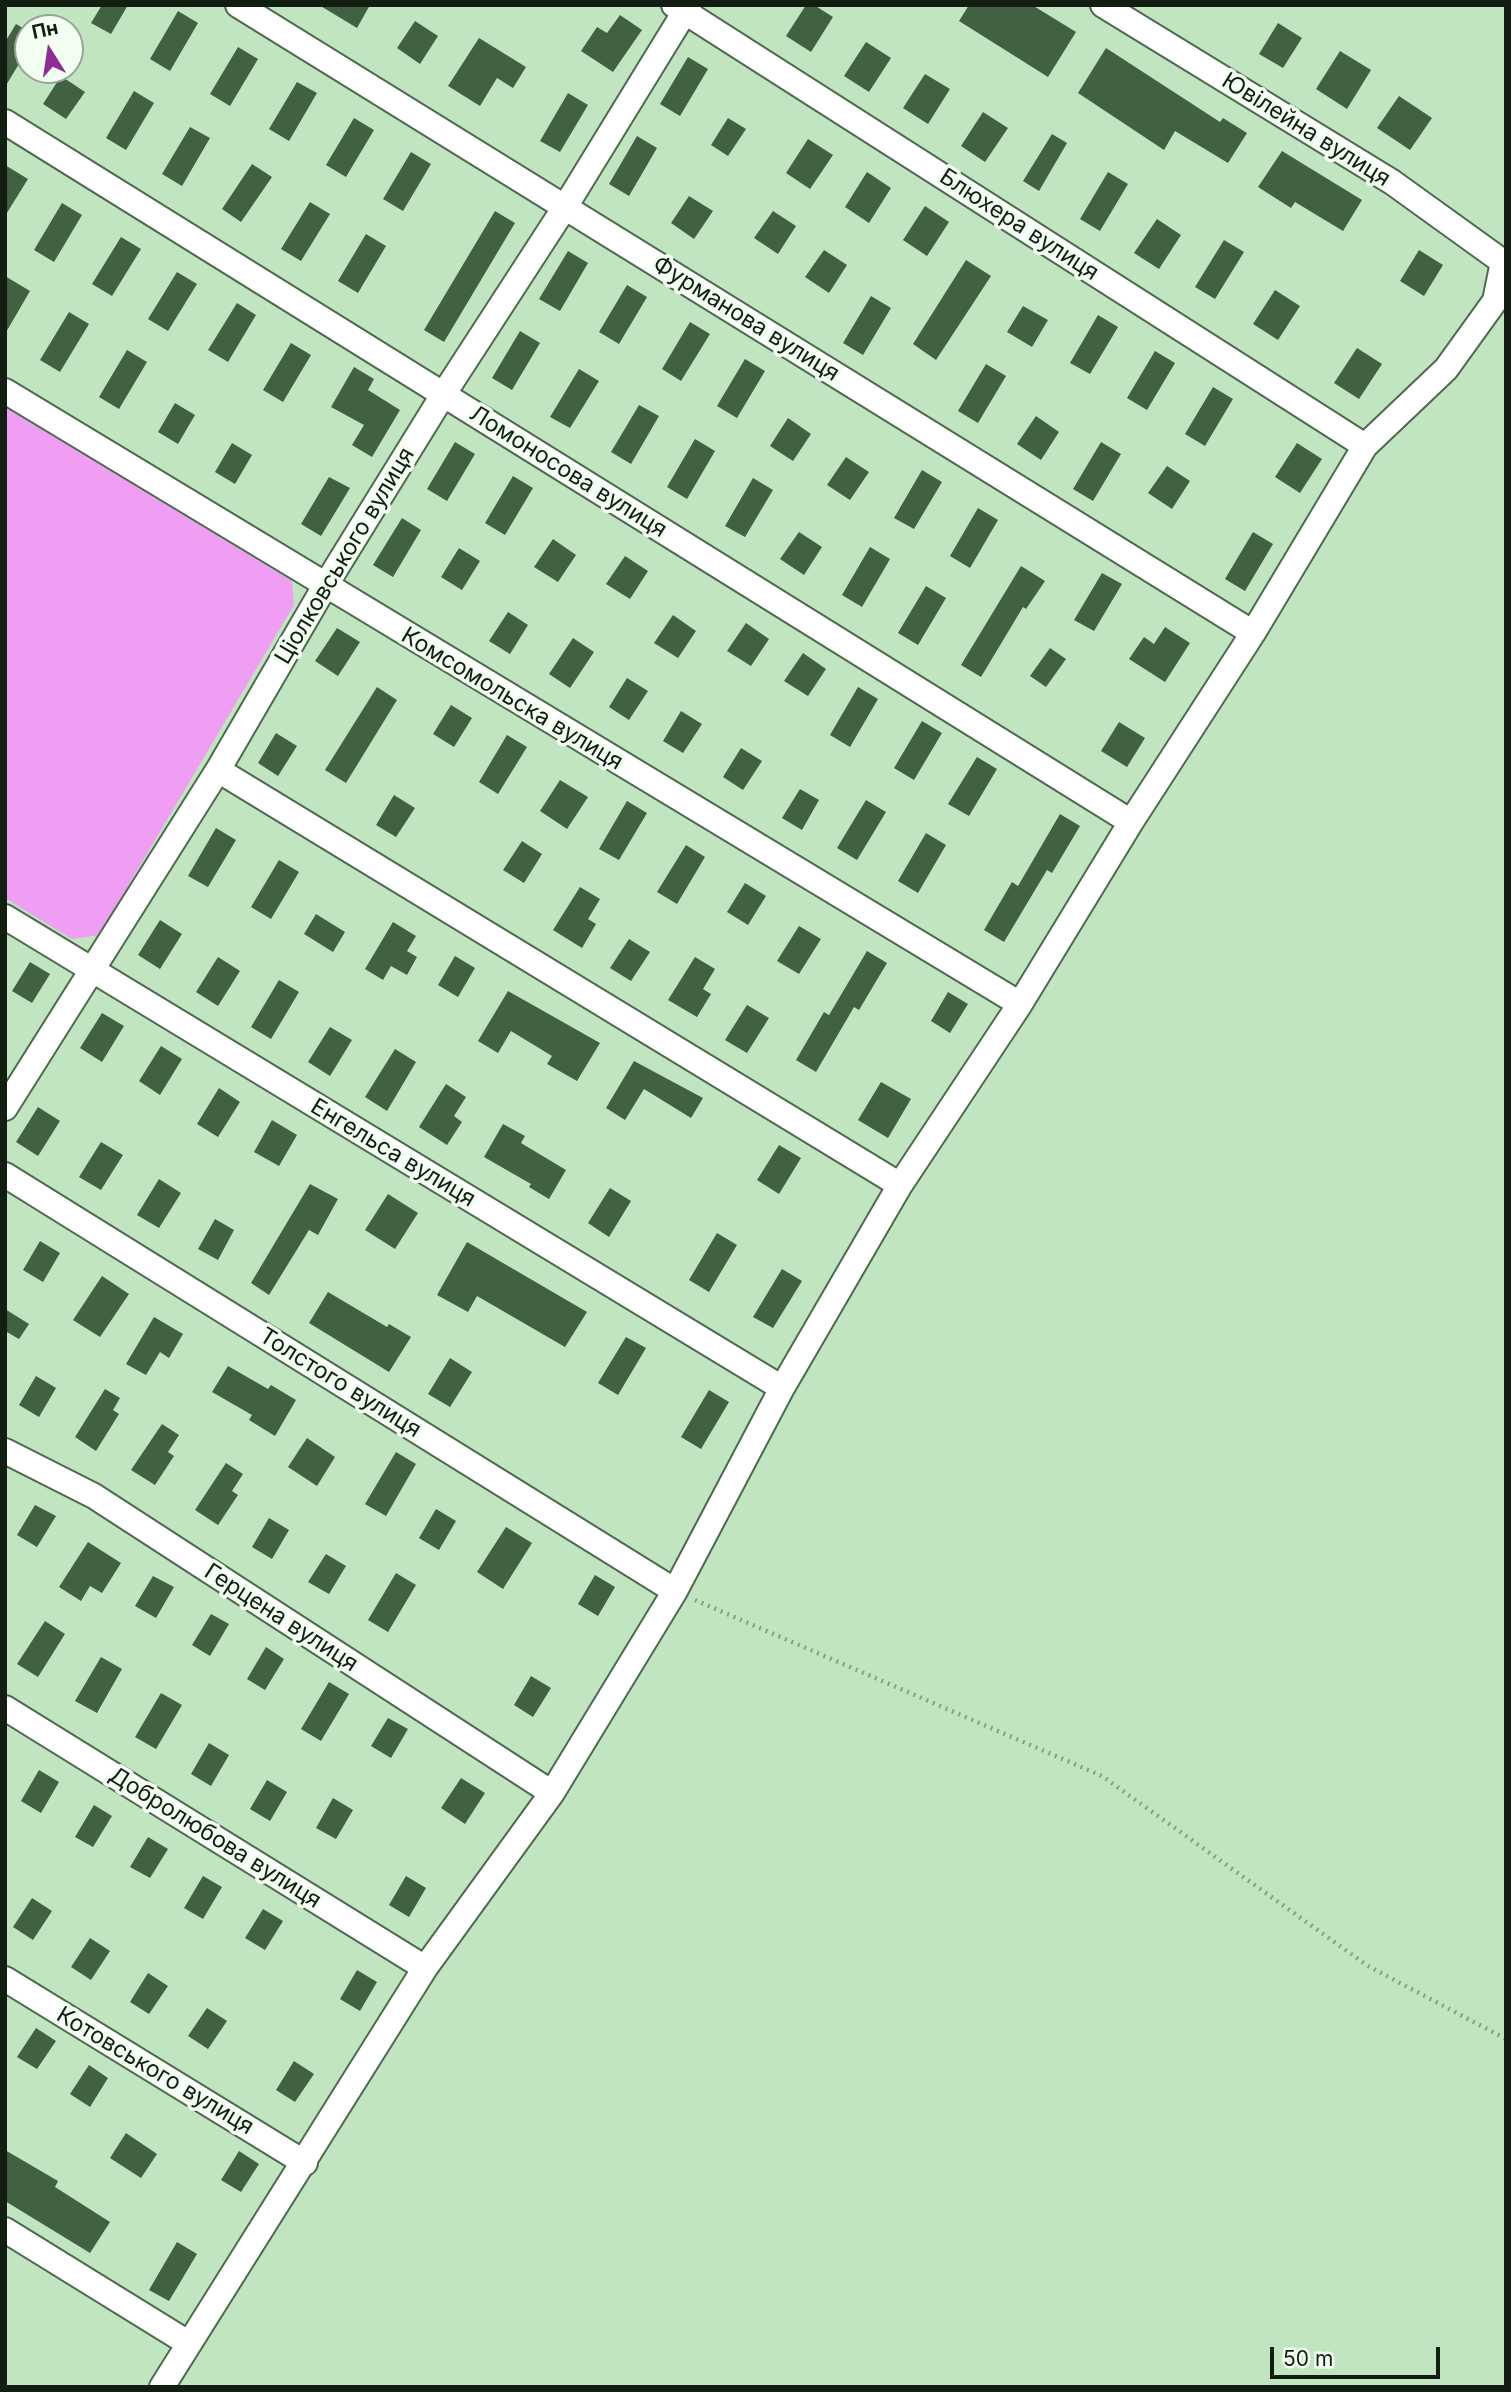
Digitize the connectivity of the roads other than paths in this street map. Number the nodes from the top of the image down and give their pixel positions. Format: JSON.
{"nodes":[{"id":1,"x":238,"y":5,"type":"edge"},
{"id":2,"x":1103,"y":5,"type":"edge"},
{"id":3,"x":682,"y":7,"type":"edge"},
{"id":4,"x":5,"y":122,"type":"edge"},
{"id":5,"x":565,"y":207,"type":"junction"},
{"id":6,"x":5,"y":391,"type":"edge"},
{"id":7,"x":443,"y":395,"type":"junction"},
{"id":8,"x":1365,"y":446,"type":"junction"},
{"id":9,"x":325,"y":586,"type":"junction"},
{"id":10,"x":1253,"y":634,"type":"junction"},
{"id":11,"x":218,"y":771,"type":"junction"},
{"id":12,"x":1131,"y":821,"type":"junction"},
{"id":13,"x":5,"y":917,"type":"edge"},
{"id":14,"x":92,"y":970,"type":"junction"},
{"id":15,"x":1020,"y":1004,"type":"junction"},
{"id":16,"x":5,"y":1108,"type":"edge"},
{"id":17,"x":5,"y":1175,"type":"edge"},
{"id":18,"x":900,"y":1185,"type":"junction"},
{"id":19,"x":782,"y":1388,"type":"junction"},
{"id":20,"x":5,"y":1451,"type":"edge"},
{"id":21,"x":674,"y":1591,"type":"junction"},
{"id":22,"x":5,"y":1707,"type":"edge"},
{"id":23,"x":552,"y":1793,"type":"junction"},
{"id":24,"x":425,"y":1968,"type":"junction"},
{"id":25,"x":5,"y":1979,"type":"edge"},
{"id":26,"x":305,"y":2162,"type":"junction"},
{"id":27,"x":5,"y":2230,"type":"edge"},
{"id":28,"x":188,"y":2343,"type":"junction"},
{"id":29,"x":162,"y":2387,"type":"edge"}],
"edges":[{"from":1,"to":5,"type":"street","name":"Фурманова вулиця"},
{"from":2,"to":8,"type":"street","name":"Ювілейна вулиця"},
{"from":3,"to":5,"type":"street","name":"Ціолковського вулиця"},
{"from":3,"to":8,"type":"street","name":"Блюхера вулиця"},
{"from":4,"to":7,"type":"street","name":"Ломоносова вулиця"},
{"from":5,"to":7,"type":"street","name":"Ціолковського вулиця"},
{"from":5,"to":10,"type":"street","name":"Фурманова вулиця"},
{"from":6,"to":9,"type":"street","name":"Комсомольска вулиця"},
{"from":7,"to":9,"type":"street","name":"Ціолковського вулиця"},
{"from":7,"to":12,"type":"street","name":"Ломоносова вулиця"},
{"from":8,"to":10,"type":"street"},
{"from":9,"to":11,"type":"street","name":"Ціолковського вулиця"},
{"from":9,"to":15,"type":"street","name":"Комсомольска вулиця"},
{"from":10,"to":12,"type":"street"},
{"from":11,"to":14,"type":"street","name":"Ціолковського вулиця"},
{"from":11,"to":18,"type":"street"},
{"from":12,"to":15,"type":"street"},
{"from":13,"to":14,"type":"street","name":"Енгельса вулиця"},
{"from":14,"to":16,"type":"street","name":"Ціолковського вулиця"},
{"from":14,"to":19,"type":"street","name":"Енгельса вулиця"},
{"from":15,"to":18,"type":"street"},
{"from":17,"to":21,"type":"street","name":"Толстого вулиця"},
{"from":18,"to":19,"type":"street"},
{"from":19,"to":21,"type":"street"},
{"from":20,"to":23,"type":"street","name":"Герцена вулиця"},
{"from":21,"to":23,"type":"street"},
{"from":22,"to":24,"type":"street","name":"Добролюбова вулиця"},
{"from":23,"to":24,"type":"street"},
{"from":24,"to":26,"type":"street"},
{"from":25,"to":26,"type":"street","name":"Котовського вулиця"},
{"from":26,"to":28,"type":"street"},
{"from":27,"to":28,"type":"street"},
{"from":28,"to":29,"type":"street"}]}
